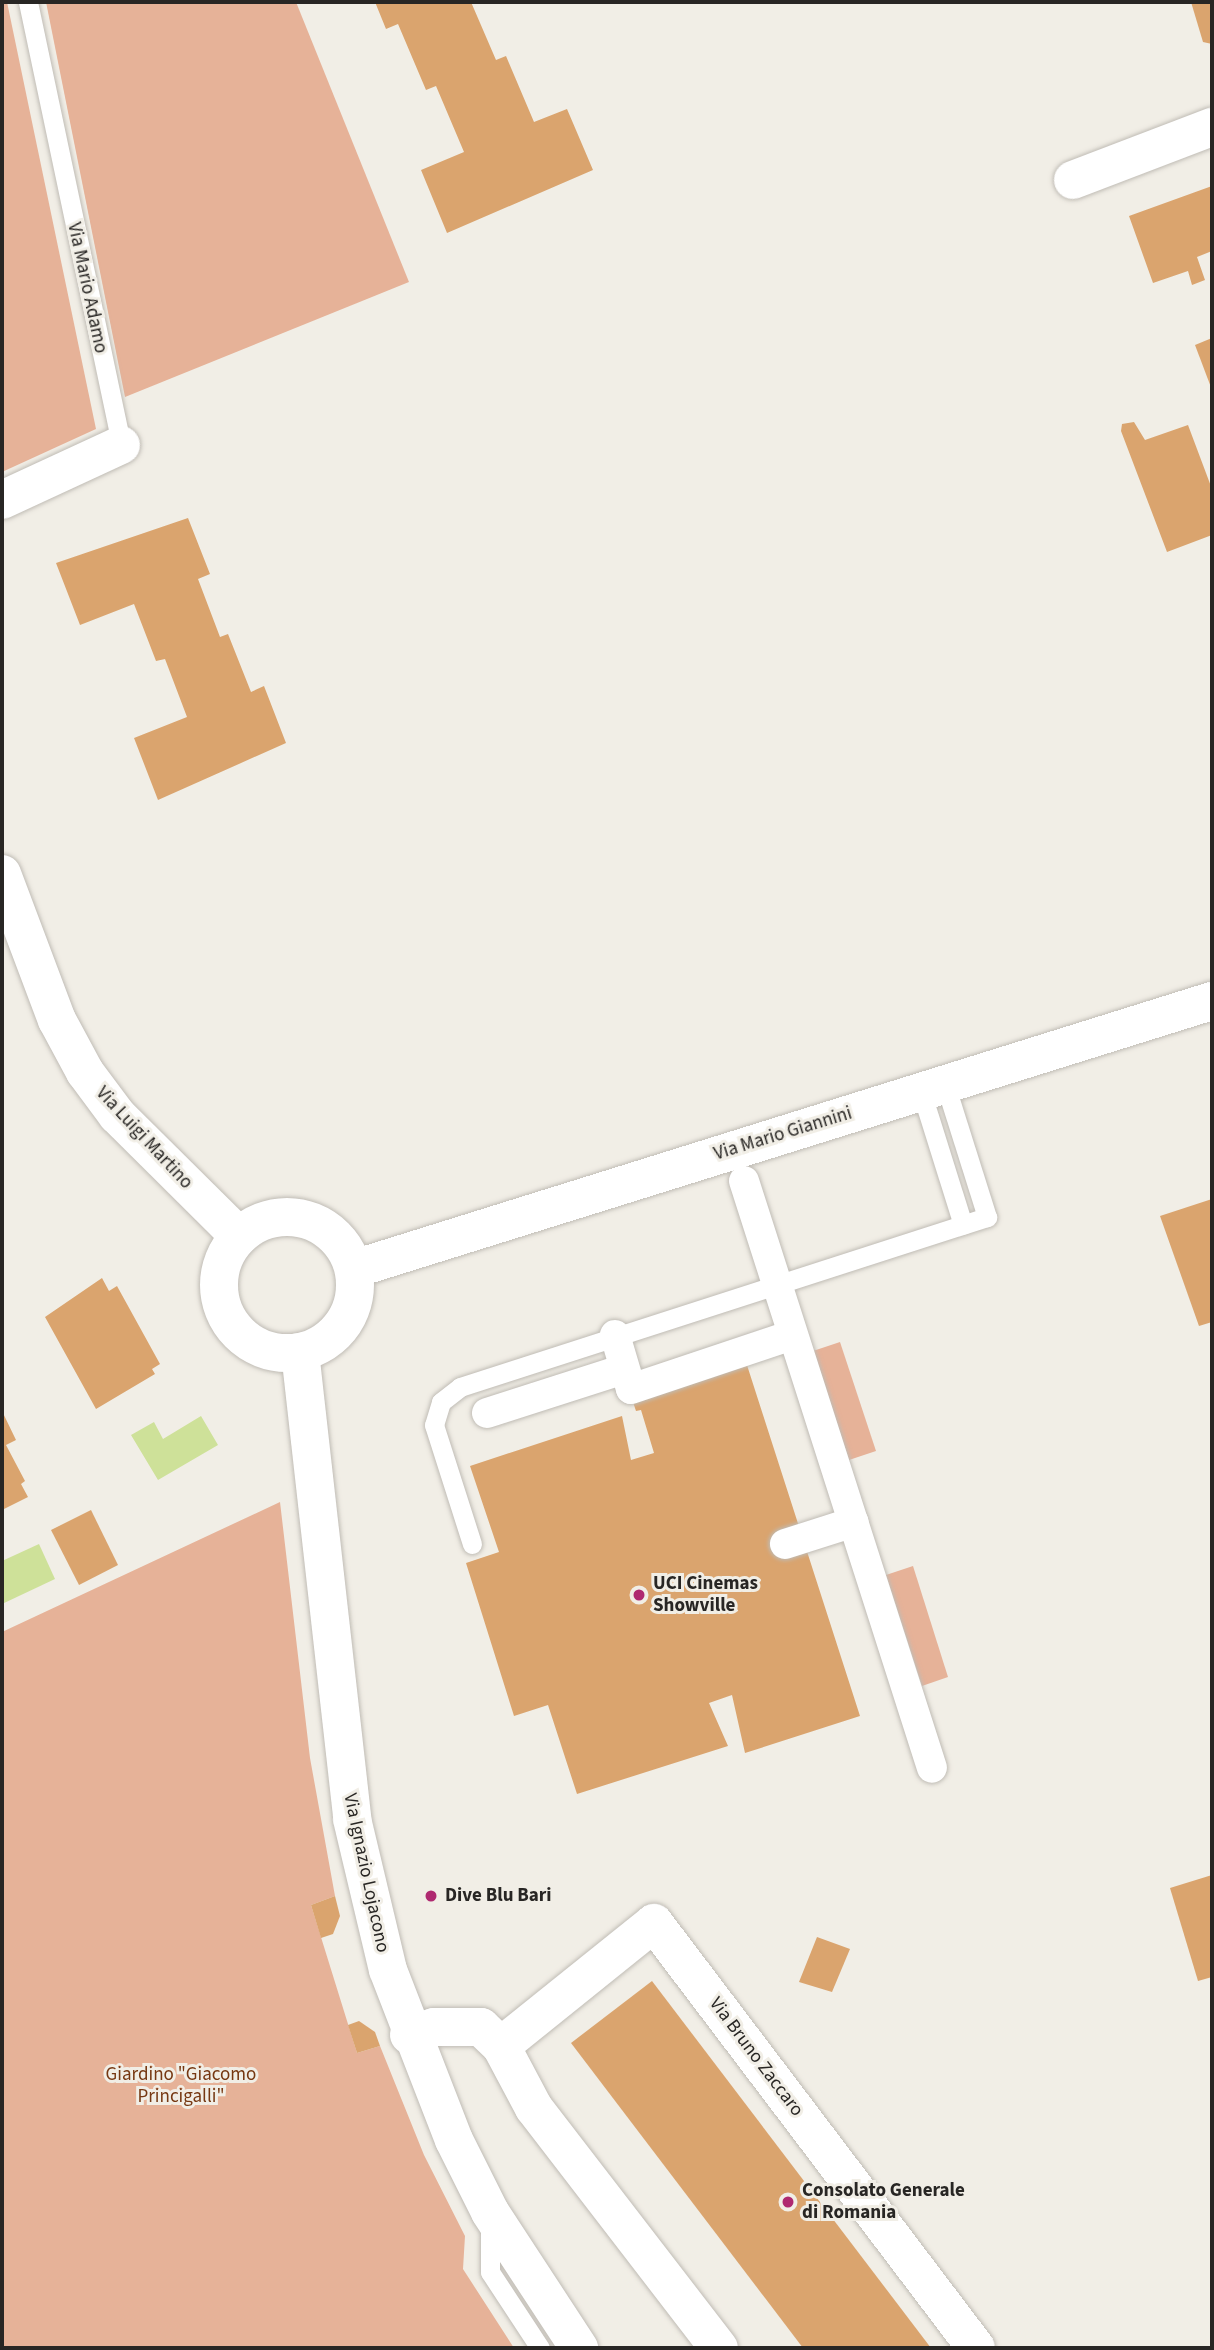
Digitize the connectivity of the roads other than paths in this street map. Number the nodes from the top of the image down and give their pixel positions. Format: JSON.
{"nodes":[{"id":1,"x":28,"y":2,"type":"edge"},
{"id":2,"x":1212,"y":127,"type":"edge"},
{"id":3,"x":1073,"y":180,"type":"dead end"},
{"id":4,"x":121,"y":445,"type":"joint"},
{"id":5,"x":2,"y":500,"type":"edge"},
{"id":6,"x":2,"y":874,"type":"edge"},
{"id":7,"x":1212,"y":1001,"type":"edge"},
{"id":8,"x":933,"y":1088,"type":"junction"},
{"id":9,"x":744,"y":1181,"type":"dead end"},
{"id":10,"x":963,"y":1225,"type":"junction"},
{"id":11,"x":239,"y":1236,"type":"junction"},
{"id":12,"x":355,"y":1269,"type":"junction"},
{"id":13,"x":776,"y":1284,"type":"junction"},
{"id":14,"x":615,"y":1335,"type":"junction"},
{"id":15,"x":792,"y":1335,"type":"junction"},
{"id":16,"x":300,"y":1352,"type":"junction"},
{"id":17,"x":624,"y":1369,"type":"junction"},
{"id":18,"x":487,"y":1413,"type":"dead end"},
{"id":19,"x":854,"y":1522,"type":"junction"},
{"id":20,"x":472,"y":1544,"type":"dead end"},
{"id":21,"x":785,"y":1544,"type":"dead end"},
{"id":22,"x":932,"y":1768,"type":"dead end"},
{"id":23,"x":410,"y":2035,"type":"junction"},
{"id":24,"x":501,"y":2046,"type":"junction"},
{"id":25,"x":490,"y":2212,"type":"junction"},
{"id":26,"x":540,"y":2348,"type":"edge"},
{"id":27,"x":579,"y":2348,"type":"edge"},
{"id":28,"x":719,"y":2348,"type":"edge"},
{"id":29,"x":976,"y":2348,"type":"edge"}],
"edges":[{"from":1,"to":4,"type":"lane","name":"Via Mario Adamo"},
{"from":2,"to":3,"type":"street"},
{"from":4,"to":5,"type":"street","name":"Via Mario Adamo"},
{"from":6,"to":11,"type":"street","name":"Via Luigi Martino"},
{"from":7,"to":8,"type":"street","name":"Via Mario Giannini"},
{"from":8,"to":10,"type":"lane"},
{"from":8,"to":10,"type":"lane"},
{"from":8,"to":12,"type":"street","name":"Via Mario Giannini"},
{"from":9,"to":13,"type":"street"},
{"from":10,"to":13,"type":"lane"},
{"from":11,"to":12,"type":"street"},
{"from":11,"to":16,"type":"street"},
{"from":12,"to":16,"type":"street"},
{"from":13,"to":14,"type":"lane"},
{"from":13,"to":15,"type":"street"},
{"from":14,"to":17,"type":"street"},
{"from":14,"to":20,"type":"lane"},
{"from":15,"to":17,"type":"street"},
{"from":15,"to":19,"type":"street"},
{"from":16,"to":23,"type":"street","name":"Via Ignazio Lojacono"},
{"from":17,"to":18,"type":"street"},
{"from":19,"to":21,"type":"street"},
{"from":19,"to":22,"type":"street"},
{"from":23,"to":24,"type":"street"},
{"from":23,"to":25,"type":"street","name":"Via Ignazio Lojacono"},
{"from":24,"to":28,"type":"street"},
{"from":24,"to":29,"type":"street","name":"Via Bruno Zaccaro"},
{"from":25,"to":26,"type":"lane"},
{"from":25,"to":27,"type":"street","name":"Via Ignazio Lojacono"}]}
